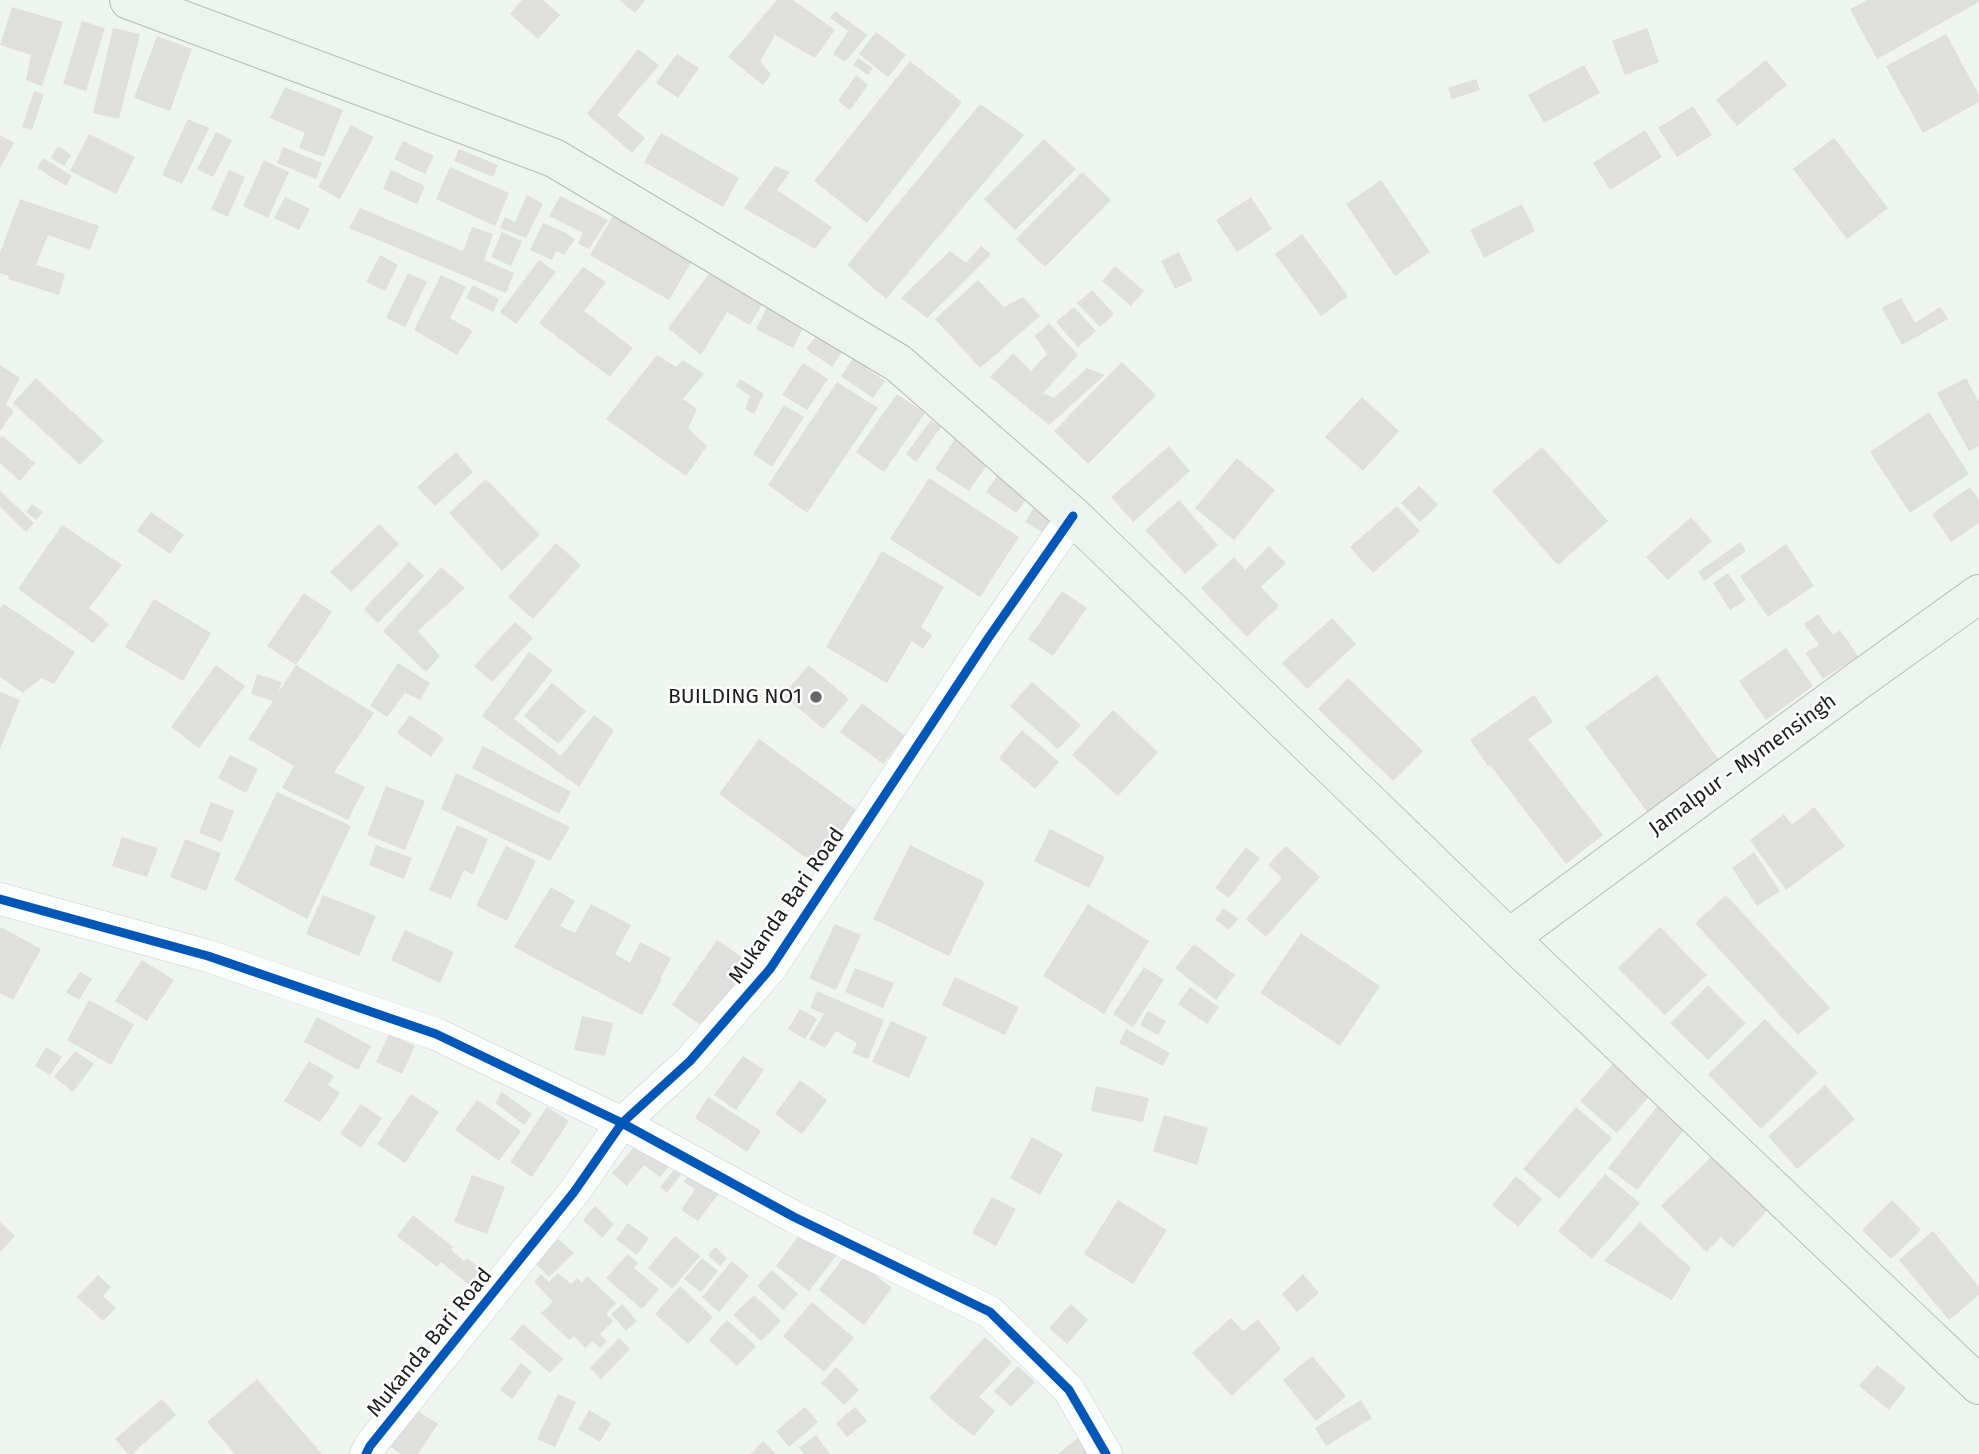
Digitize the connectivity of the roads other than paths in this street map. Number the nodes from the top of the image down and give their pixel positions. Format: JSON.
{"nodes":[{"id":1,"x":130,"y":0,"type":"edge"},
{"id":2,"x":1073,"y":516,"type":"junction"},
{"id":3,"x":1979,"y":594,"type":"edge"},
{"id":4,"x":0,"y":898,"type":"edge"},
{"id":5,"x":1509,"y":938,"type":"junction"},
{"id":6,"x":622,"y":1123,"type":"junction"},
{"id":7,"x":1979,"y":1385,"type":"edge"},
{"id":8,"x":366,"y":1454,"type":"edge"},
{"id":9,"x":1106,"y":1454,"type":"edge"}],
"edges":[{"from":1,"to":2,"type":"main road"},
{"from":2,"to":5,"type":"main road"},
{"from":2,"to":6,"type":"street","name":"Mukanda Bari Road"},
{"from":3,"to":5,"type":"main road","name":"Jamalpur - Mymensingh"},
{"from":4,"to":6,"type":"street"},
{"from":5,"to":7,"type":"main road"},
{"from":6,"to":8,"type":"street","name":"Mukanda Bari Road"},
{"from":6,"to":9,"type":"street"}]}
